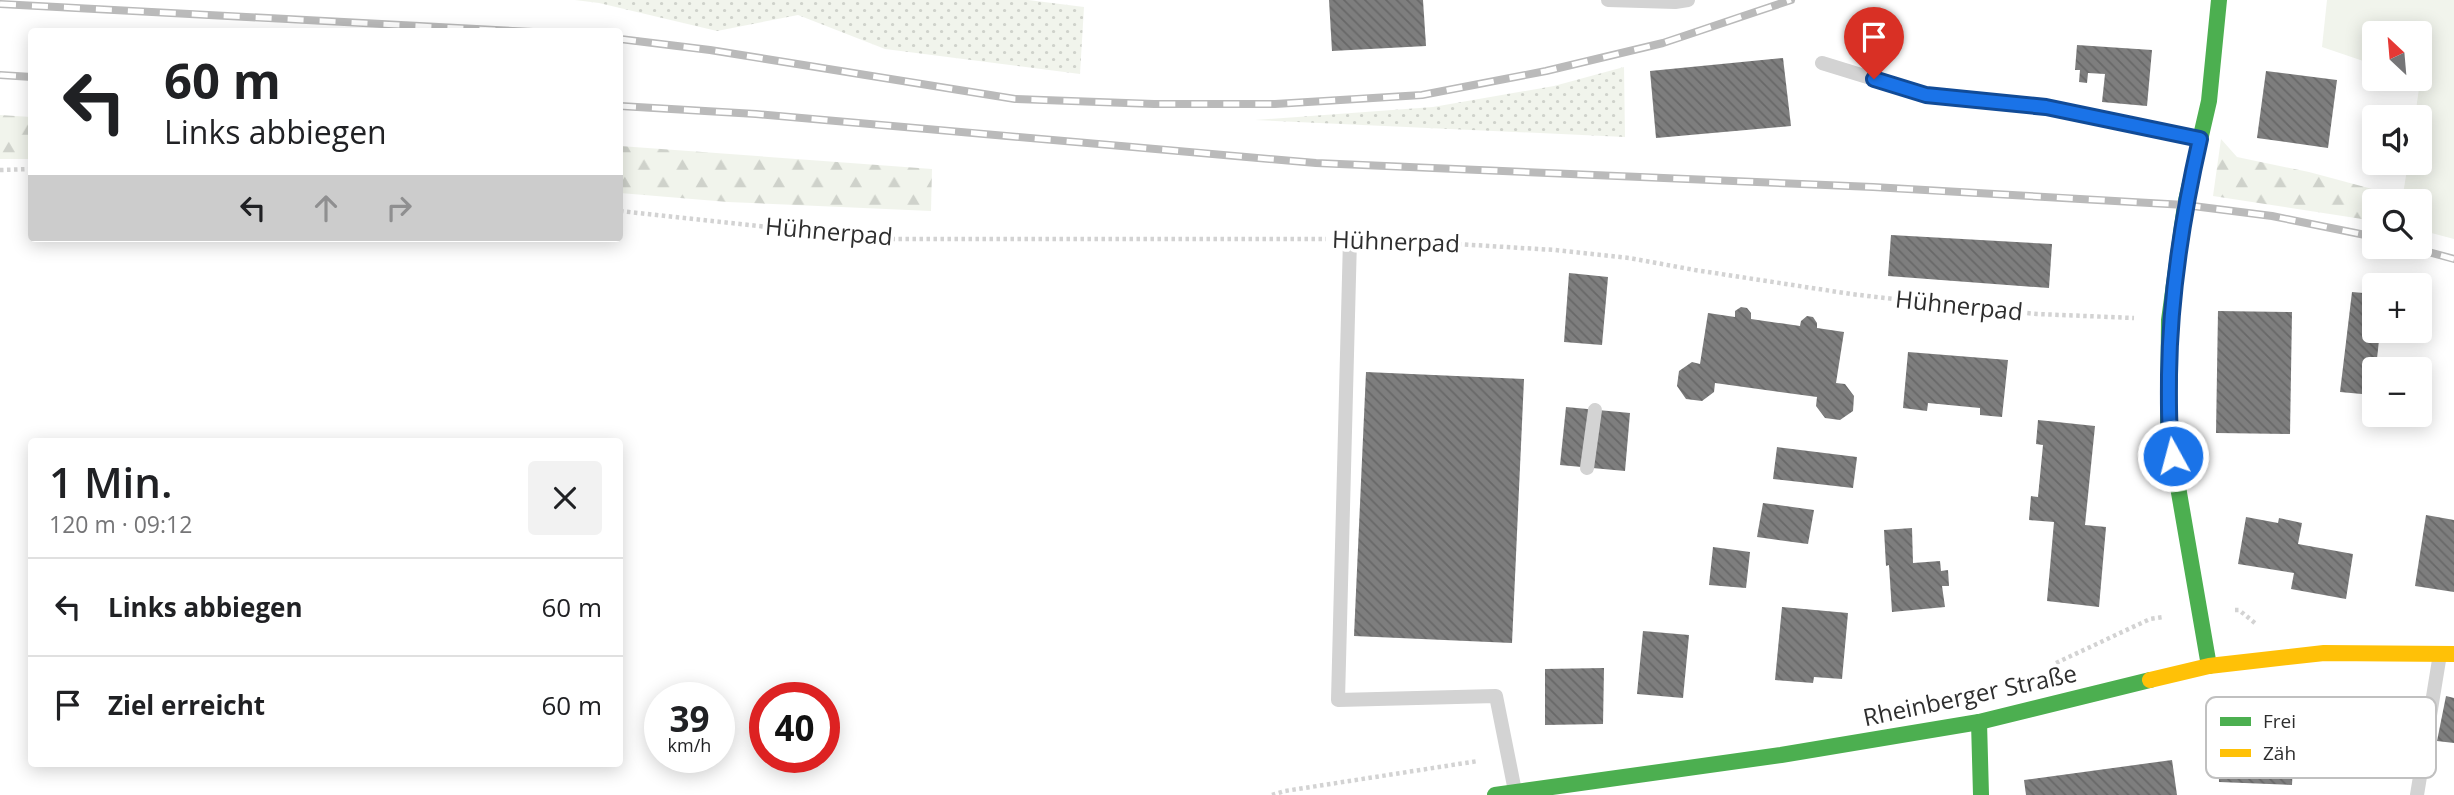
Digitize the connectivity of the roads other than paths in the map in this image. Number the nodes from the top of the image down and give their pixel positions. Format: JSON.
{"nodes":[{"id":1,"x":1608,"y":0,"type":"edge"},
{"id":2,"x":1688,"y":0,"type":"edge"},
{"id":3,"x":2219,"y":0,"type":"edge"},
{"id":4,"x":1822,"y":63,"type":"dead end"},
{"id":5,"x":2200,"y":139,"type":"junction"},
{"id":6,"x":1350,"y":239,"type":"road end"},
{"id":7,"x":1595,"y":410,"type":"dead end"},
{"id":8,"x":1587,"y":468,"type":"dead end"},
{"id":9,"x":2447,"y":653,"type":"edge"},
{"id":10,"x":2209,"y":666,"type":"junction"},
{"id":11,"x":2436,"y":705,"type":"edge"},
{"id":12,"x":1979,"y":722,"type":"junction"},
{"id":13,"x":1516,"y":792,"type":"junction"},
{"id":14,"x":1496,"y":795,"type":"edge"},
{"id":15,"x":1982,"y":795,"type":"edge"}],
"edges":[{"from":1,"to":2,"type":"lane"},
{"from":3,"to":5,"type":"main road"},
{"from":4,"to":5,"type":"lane"},
{"from":5,"to":10,"type":"main road"},
{"from":6,"to":13,"type":"lane"},
{"from":7,"to":8,"type":"lane"},
{"from":9,"to":10,"type":"main road","name":"Rheinberger Straße"},
{"from":9,"to":11,"type":"lane"},
{"from":10,"to":12,"type":"main road","name":"Rheinberger Straße"},
{"from":12,"to":13,"type":"main road","name":"Rheinberger Straße"},
{"from":12,"to":15,"type":"main road"},
{"from":13,"to":14,"type":"main road","name":"Rheinberger Straße"}]}
